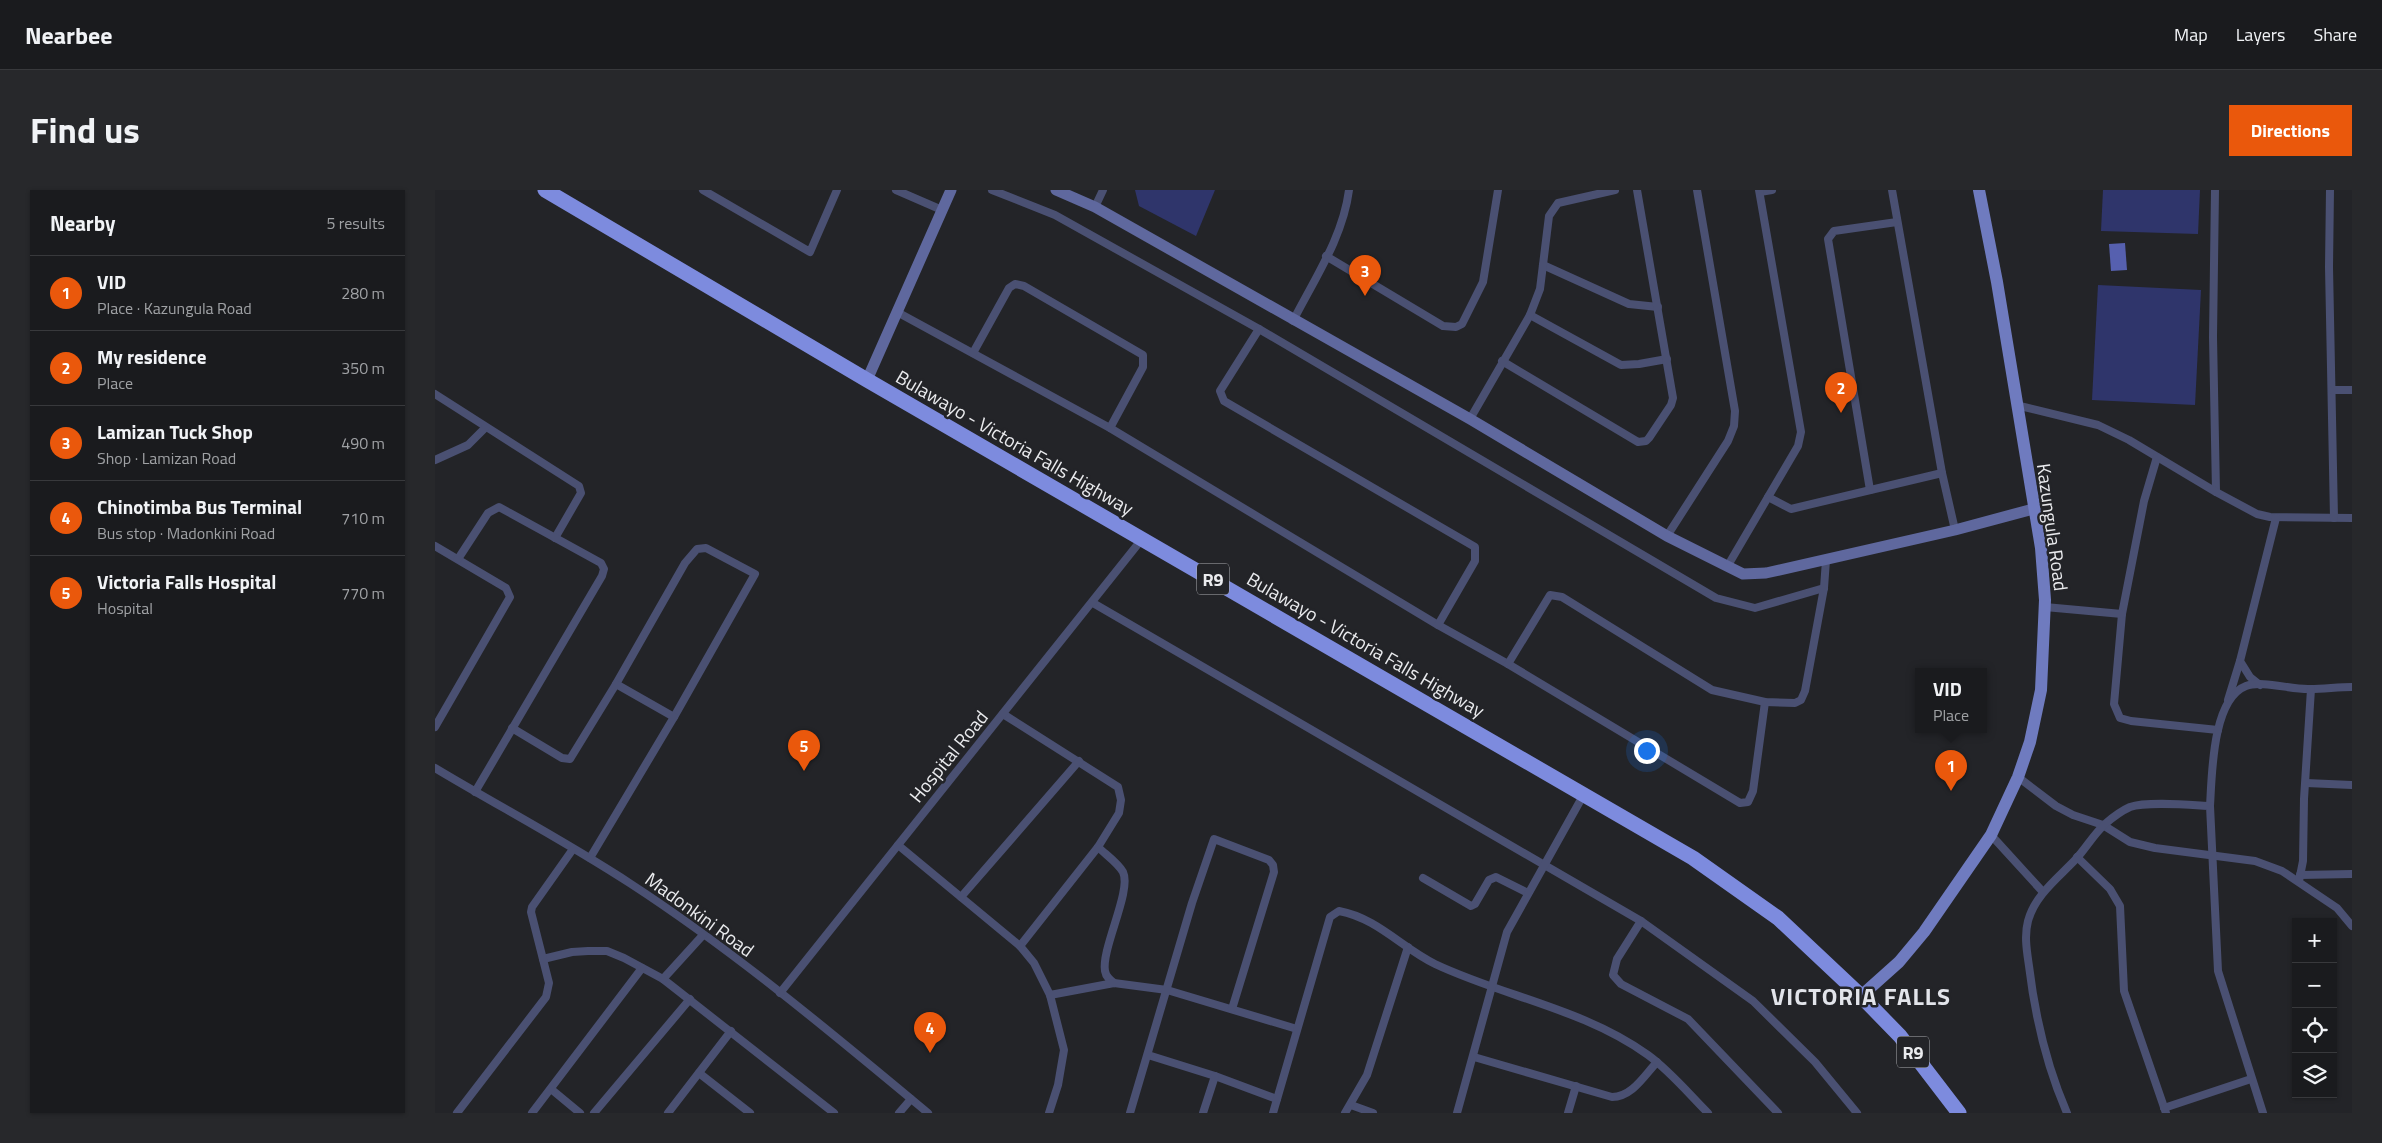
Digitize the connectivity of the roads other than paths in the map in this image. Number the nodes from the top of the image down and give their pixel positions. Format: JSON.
{"nodes":[{"id":1,"x":545,"y":190,"type":"edge"},
{"id":2,"x":703,"y":190,"type":"edge"},
{"id":3,"x":837,"y":190,"type":"edge"},
{"id":4,"x":896,"y":190,"type":"edge"},
{"id":5,"x":951,"y":190,"type":"edge"},
{"id":6,"x":992,"y":190,"type":"edge"},
{"id":7,"x":1056,"y":190,"type":"edge"},
{"id":8,"x":1103,"y":190,"type":"edge"},
{"id":9,"x":1349,"y":190,"type":"edge"},
{"id":10,"x":1498,"y":190,"type":"edge"},
{"id":11,"x":1615,"y":190,"type":"edge"},
{"id":12,"x":1637,"y":190,"type":"edge"},
{"id":13,"x":1697,"y":190,"type":"edge"},
{"id":14,"x":1772,"y":190,"type":"edge"},
{"id":15,"x":1892,"y":190,"type":"edge"},
{"id":16,"x":1979,"y":190,"type":"edge"},
{"id":17,"x":2215,"y":190,"type":"edge"},
{"id":18,"x":2330,"y":190,"type":"edge"},
{"id":19,"x":1759,"y":191,"type":"edge"},
{"id":20,"x":1095,"y":207,"type":"junction"},
{"id":21,"x":942,"y":210,"type":"junction"},
{"id":22,"x":1897,"y":222,"type":"junction"},
{"id":23,"x":1326,"y":256,"type":"junction"},
{"id":24,"x":1543,"y":265,"type":"junction"},
{"id":25,"x":1658,"y":307,"type":"junction"},
{"id":26,"x":897,"y":312,"type":"junction"},
{"id":27,"x":1530,"y":315,"type":"junction"},
{"id":28,"x":1293,"y":321,"type":"junction"},
{"id":29,"x":1259,"y":329,"type":"junction"},
{"id":30,"x":973,"y":353,"type":"junction"},
{"id":31,"x":1667,"y":358,"type":"junction"},
{"id":32,"x":1502,"y":361,"type":"junction"},
{"id":33,"x":867,"y":380,"type":"junction"},
{"id":34,"x":2332,"y":390,"type":"junction"},
{"id":35,"x":2352,"y":390,"type":"edge"},
{"id":36,"x":435,"y":394,"type":"edge"},
{"id":37,"x":2016,"y":405,"type":"junction"},
{"id":38,"x":1470,"y":419,"type":"junction"},
{"id":39,"x":485,"y":428,"type":"junction"},
{"id":40,"x":1110,"y":428,"type":"junction"},
{"id":41,"x":2157,"y":457,"type":"junction"},
{"id":42,"x":435,"y":460,"type":"edge"},
{"id":43,"x":1942,"y":473,"type":"junction"},
{"id":44,"x":1870,"y":490,"type":"junction"},
{"id":45,"x":2216,"y":492,"type":"junction"},
{"id":46,"x":1768,"y":497,"type":"junction"},
{"id":47,"x":2033,"y":509,"type":"junction"},
{"id":48,"x":2276,"y":518,"type":"junction"},
{"id":49,"x":2334,"y":518,"type":"junction"},
{"id":50,"x":2352,"y":518,"type":"edge"},
{"id":51,"x":1955,"y":530,"type":"junction"},
{"id":52,"x":1667,"y":536,"type":"junction"},
{"id":53,"x":555,"y":538,"type":"junction"},
{"id":54,"x":1142,"y":539,"type":"junction"},
{"id":55,"x":435,"y":546,"type":"edge"},
{"id":56,"x":458,"y":559,"type":"junction"},
{"id":57,"x":1826,"y":560,"type":"junction"},
{"id":58,"x":1727,"y":567,"type":"junction"},
{"id":59,"x":1824,"y":588,"type":"junction"},
{"id":60,"x":1093,"y":604,"type":"junction"},
{"id":61,"x":2045,"y":607,"type":"junction"},
{"id":62,"x":2122,"y":614,"type":"junction"},
{"id":63,"x":1438,"y":625,"type":"junction"},
{"id":64,"x":2240,"y":661,"type":"junction"},
{"id":65,"x":1508,"y":664,"type":"junction"},
{"id":66,"x":616,"y":684,"type":"junction"},
{"id":67,"x":2260,"y":685,"type":"junction"},
{"id":68,"x":2352,"y":687,"type":"edge"},
{"id":69,"x":2311,"y":689,"type":"junction"},
{"id":70,"x":2228,"y":701,"type":"junction"},
{"id":71,"x":1765,"y":702,"type":"junction"},
{"id":72,"x":1003,"y":714,"type":"junction"},
{"id":73,"x":674,"y":717,"type":"junction"},
{"id":74,"x":435,"y":727,"type":"edge"},
{"id":75,"x":512,"y":728,"type":"junction"},
{"id":76,"x":2218,"y":730,"type":"junction"},
{"id":77,"x":1079,"y":761,"type":"junction"},
{"id":78,"x":435,"y":768,"type":"edge"},
{"id":79,"x":2019,"y":777,"type":"junction"},
{"id":80,"x":2306,"y":783,"type":"junction"},
{"id":81,"x":2352,"y":785,"type":"edge"},
{"id":82,"x":475,"y":792,"type":"junction"},
{"id":83,"x":1584,"y":793,"type":"junction"},
{"id":84,"x":2210,"y":806,"type":"junction"},
{"id":85,"x":2103,"y":825,"type":"junction"},
{"id":86,"x":1991,"y":835,"type":"junction"},
{"id":87,"x":898,"y":845,"type":"junction"},
{"id":88,"x":1098,"y":847,"type":"junction"},
{"id":89,"x":573,"y":848,"type":"junction"},
{"id":90,"x":2212,"y":855,"type":"junction"},
{"id":91,"x":590,"y":858,"type":"junction"},
{"id":92,"x":2077,"y":858,"type":"junction"},
{"id":93,"x":1543,"y":865,"type":"junction"},
{"id":94,"x":2352,"y":874,"type":"edge"},
{"id":95,"x":1423,"y":878,"type":"dead end"},
{"id":96,"x":2299,"y":878,"type":"junction"},
{"id":97,"x":1528,"y":892,"type":"junction"},
{"id":98,"x":2043,"y":892,"type":"junction"},
{"id":99,"x":961,"y":897,"type":"junction"},
{"id":100,"x":1641,"y":920,"type":"junction"},
{"id":101,"x":2352,"y":926,"type":"edge"},
{"id":102,"x":703,"y":935,"type":"junction"},
{"id":103,"x":1020,"y":946,"type":"junction"},
{"id":104,"x":1408,"y":947,"type":"junction"},
{"id":105,"x":543,"y":959,"type":"junction"},
{"id":106,"x":642,"y":968,"type":"junction"},
{"id":107,"x":663,"y":979,"type":"junction"},
{"id":108,"x":1114,"y":983,"type":"junction"},
{"id":109,"x":1493,"y":988,"type":"junction"},
{"id":110,"x":1167,"y":990,"type":"junction"},
{"id":111,"x":779,"y":993,"type":"junction"},
{"id":112,"x":1050,"y":995,"type":"junction"},
{"id":113,"x":1861,"y":996,"type":"junction"},
{"id":114,"x":690,"y":999,"type":"junction"},
{"id":115,"x":1231,"y":1009,"type":"junction"},
{"id":116,"x":1297,"y":1029,"type":"junction"},
{"id":117,"x":731,"y":1032,"type":"junction"},
{"id":118,"x":1148,"y":1055,"type":"junction"},
{"id":119,"x":1474,"y":1057,"type":"junction"},
{"id":120,"x":1657,"y":1062,"type":"junction"},
{"id":121,"x":699,"y":1073,"type":"junction"},
{"id":122,"x":1215,"y":1076,"type":"junction"},
{"id":123,"x":2251,"y":1079,"type":"junction"},
{"id":124,"x":1576,"y":1086,"type":"junction"},
{"id":125,"x":551,"y":1089,"type":"junction"},
{"id":126,"x":911,"y":1099,"type":"junction"},
{"id":127,"x":1277,"y":1099,"type":"junction"},
{"id":128,"x":1351,"y":1105,"type":"junction"},
{"id":129,"x":2165,"y":1110,"type":"edge"},
{"id":130,"x":1706,"y":1112,"type":"edge"},
{"id":131,"x":457,"y":1113,"type":"edge"},
{"id":132,"x":532,"y":1113,"type":"edge"},
{"id":133,"x":580,"y":1113,"type":"edge"},
{"id":134,"x":594,"y":1113,"type":"edge"},
{"id":135,"x":668,"y":1113,"type":"edge"},
{"id":136,"x":750,"y":1113,"type":"edge"},
{"id":137,"x":834,"y":1113,"type":"edge"},
{"id":138,"x":899,"y":1113,"type":"edge"},
{"id":139,"x":928,"y":1113,"type":"edge"},
{"id":140,"x":1049,"y":1113,"type":"edge"},
{"id":141,"x":1130,"y":1113,"type":"edge"},
{"id":142,"x":1203,"y":1113,"type":"edge"},
{"id":143,"x":1273,"y":1113,"type":"edge"},
{"id":144,"x":1345,"y":1113,"type":"edge"},
{"id":145,"x":1373,"y":1113,"type":"edge"},
{"id":146,"x":1457,"y":1113,"type":"edge"},
{"id":147,"x":1568,"y":1113,"type":"edge"},
{"id":148,"x":1778,"y":1113,"type":"edge"},
{"id":149,"x":1857,"y":1113,"type":"edge"},
{"id":150,"x":1959,"y":1113,"type":"edge"},
{"id":151,"x":2067,"y":1113,"type":"edge"},
{"id":152,"x":2263,"y":1113,"type":"edge"}],
"edges":[{"from":1,"to":33,"type":"highway","name":"Bulawayo - Victoria Falls Highway","number":"R9"},
{"from":2,"to":3,"type":"street"},
{"from":4,"to":21,"type":"street"},
{"from":5,"to":21,"type":"street"},
{"from":6,"to":29,"type":"street"},
{"from":7,"to":20,"type":"street"},
{"from":8,"to":20,"type":"street"},
{"from":9,"to":23,"type":"street"},
{"from":10,"to":23,"type":"street"},
{"from":11,"to":24,"type":"street"},
{"from":12,"to":25,"type":"street"},
{"from":13,"to":52,"type":"street"},
{"from":14,"to":19,"type":"street"},
{"from":15,"to":22,"type":"street"},
{"from":16,"to":37,"type":"main road","name":"Kazungula Road"},
{"from":17,"to":45,"type":"street"},
{"from":18,"to":34,"type":"street"},
{"from":19,"to":46,"type":"street"},
{"from":20,"to":28,"type":"street"},
{"from":21,"to":26,"type":"street"},
{"from":22,"to":43,"type":"street"},
{"from":22,"to":44,"type":"street"},
{"from":23,"to":28,"type":"street"},
{"from":24,"to":25,"type":"street"},
{"from":24,"to":27,"type":"street"},
{"from":25,"to":31,"type":"street"},
{"from":26,"to":30,"type":"street"},
{"from":26,"to":33,"type":"street"},
{"from":27,"to":31,"type":"street"},
{"from":27,"to":32,"type":"street"},
{"from":28,"to":38,"type":"street"},
{"from":29,"to":59,"type":"street"},
{"from":29,"to":63,"type":"street"},
{"from":30,"to":40,"type":"street"},
{"from":30,"to":40,"type":"street"},
{"from":31,"to":32,"type":"street"},
{"from":32,"to":38,"type":"street"},
{"from":33,"to":54,"type":"highway","name":"Bulawayo - Victoria Falls Highway","number":"R9"},
{"from":34,"to":35,"type":"street"},
{"from":34,"to":49,"type":"street"},
{"from":36,"to":39,"type":"street"},
{"from":37,"to":41,"type":"street"},
{"from":37,"to":47,"type":"main road","name":"Kazungula Road"},
{"from":38,"to":52,"type":"street"},
{"from":39,"to":42,"type":"street"},
{"from":39,"to":53,"type":"street"},
{"from":40,"to":63,"type":"street"},
{"from":41,"to":45,"type":"street"},
{"from":41,"to":62,"type":"street"},
{"from":43,"to":44,"type":"street"},
{"from":43,"to":51,"type":"street"},
{"from":44,"to":46,"type":"street"},
{"from":45,"to":48,"type":"street"},
{"from":46,"to":58,"type":"street"},
{"from":47,"to":51,"type":"street"},
{"from":47,"to":61,"type":"main road","name":"Kazungula Road"},
{"from":48,"to":49,"type":"street"},
{"from":48,"to":64,"type":"street"},
{"from":49,"to":50,"type":"street"},
{"from":51,"to":57,"type":"street"},
{"from":52,"to":58,"type":"street"},
{"from":53,"to":56,"type":"street"},
{"from":53,"to":75,"type":"street"},
{"from":54,"to":60,"type":"street","name":"Hospital Road"},
{"from":54,"to":83,"type":"highway","name":"Bulawayo - Victoria Falls Highway","number":"R9"},
{"from":55,"to":56,"type":"street"},
{"from":56,"to":74,"type":"street"},
{"from":57,"to":58,"type":"street"},
{"from":57,"to":59,"type":"street"},
{"from":59,"to":71,"type":"street"},
{"from":60,"to":72,"type":"street","name":"Hospital Road"},
{"from":60,"to":93,"type":"street"},
{"from":61,"to":62,"type":"street"},
{"from":61,"to":79,"type":"main road","name":"Kazungula Road"},
{"from":62,"to":76,"type":"street"},
{"from":63,"to":65,"type":"street"},
{"from":64,"to":67,"type":"street"},
{"from":64,"to":70,"type":"street"},
{"from":65,"to":71,"type":"street"},
{"from":65,"to":71,"type":"street"},
{"from":66,"to":73,"type":"street"},
{"from":66,"to":73,"type":"street"},
{"from":66,"to":75,"type":"street"},
{"from":67,"to":69,"type":"street"},
{"from":67,"to":70,"type":"street"},
{"from":68,"to":69,"type":"street"},
{"from":69,"to":80,"type":"street"},
{"from":70,"to":76,"type":"street"},
{"from":72,"to":77,"type":"street"},
{"from":72,"to":87,"type":"street","name":"Hospital Road"},
{"from":73,"to":91,"type":"street"},
{"from":75,"to":82,"type":"street"},
{"from":76,"to":84,"type":"street"},
{"from":77,"to":88,"type":"street"},
{"from":77,"to":99,"type":"street"},
{"from":78,"to":82,"type":"street","name":"Madonkini Road"},
{"from":79,"to":85,"type":"street"},
{"from":79,"to":86,"type":"main road","name":"Kazungula Road"},
{"from":80,"to":81,"type":"street"},
{"from":80,"to":96,"type":"street"},
{"from":82,"to":89,"type":"street","name":"Madonkini Road"},
{"from":83,"to":93,"type":"street"},
{"from":83,"to":113,"type":"highway","name":"Bulawayo - Victoria Falls Highway","number":"R9"},
{"from":84,"to":85,"type":"street"},
{"from":84,"to":90,"type":"street"},
{"from":85,"to":90,"type":"street"},
{"from":85,"to":92,"type":"street"},
{"from":86,"to":98,"type":"street"},
{"from":86,"to":113,"type":"main road","name":"Kazungula Road"},
{"from":87,"to":99,"type":"street"},
{"from":87,"to":111,"type":"street","name":"Hospital Road"},
{"from":88,"to":103,"type":"street"},
{"from":88,"to":108,"type":"street"},
{"from":89,"to":91,"type":"street","name":"Madonkini Road"},
{"from":89,"to":105,"type":"street"},
{"from":90,"to":96,"type":"street"},
{"from":90,"to":123,"type":"street"},
{"from":91,"to":102,"type":"street","name":"Madonkini Road"},
{"from":92,"to":98,"type":"street"},
{"from":92,"to":129,"type":"street"},
{"from":93,"to":97,"type":"street"},
{"from":93,"to":100,"type":"street"},
{"from":94,"to":96,"type":"street"},
{"from":95,"to":97,"type":"street"},
{"from":96,"to":101,"type":"street"},
{"from":97,"to":109,"type":"street"},
{"from":98,"to":151,"type":"street"},
{"from":99,"to":103,"type":"street"},
{"from":100,"to":148,"type":"street"},
{"from":100,"to":149,"type":"street"},
{"from":102,"to":107,"type":"street"},
{"from":102,"to":111,"type":"street","name":"Madonkini Road"},
{"from":103,"to":112,"type":"street"},
{"from":104,"to":109,"type":"street"},
{"from":104,"to":116,"type":"street"},
{"from":104,"to":128,"type":"street"},
{"from":105,"to":106,"type":"street"},
{"from":105,"to":131,"type":"street"},
{"from":106,"to":107,"type":"street"},
{"from":106,"to":125,"type":"street"},
{"from":107,"to":114,"type":"street"},
{"from":108,"to":110,"type":"street"},
{"from":108,"to":112,"type":"street"},
{"from":109,"to":119,"type":"street"},
{"from":109,"to":120,"type":"street"},
{"from":110,"to":115,"type":"street"},
{"from":110,"to":115,"type":"street"},
{"from":110,"to":118,"type":"street"},
{"from":111,"to":126,"type":"street","name":"Madonkini Road"},
{"from":112,"to":140,"type":"street"},
{"from":113,"to":150,"type":"highway","number":"R9"},
{"from":114,"to":117,"type":"street"},
{"from":114,"to":134,"type":"street"},
{"from":115,"to":116,"type":"street"},
{"from":116,"to":127,"type":"street"},
{"from":117,"to":121,"type":"street"},
{"from":117,"to":137,"type":"street"},
{"from":118,"to":122,"type":"street"},
{"from":118,"to":141,"type":"street"},
{"from":119,"to":124,"type":"street"},
{"from":119,"to":146,"type":"street"},
{"from":120,"to":124,"type":"street"},
{"from":120,"to":130,"type":"street"},
{"from":121,"to":135,"type":"street"},
{"from":121,"to":136,"type":"street"},
{"from":122,"to":127,"type":"street"},
{"from":122,"to":142,"type":"street"},
{"from":123,"to":129,"type":"street"},
{"from":123,"to":152,"type":"street"},
{"from":124,"to":147,"type":"street"},
{"from":125,"to":132,"type":"street"},
{"from":125,"to":133,"type":"street"},
{"from":126,"to":138,"type":"street"},
{"from":126,"to":139,"type":"street","name":"Madonkini Road"},
{"from":127,"to":143,"type":"street"},
{"from":128,"to":144,"type":"street"},
{"from":128,"to":145,"type":"street"}]}
